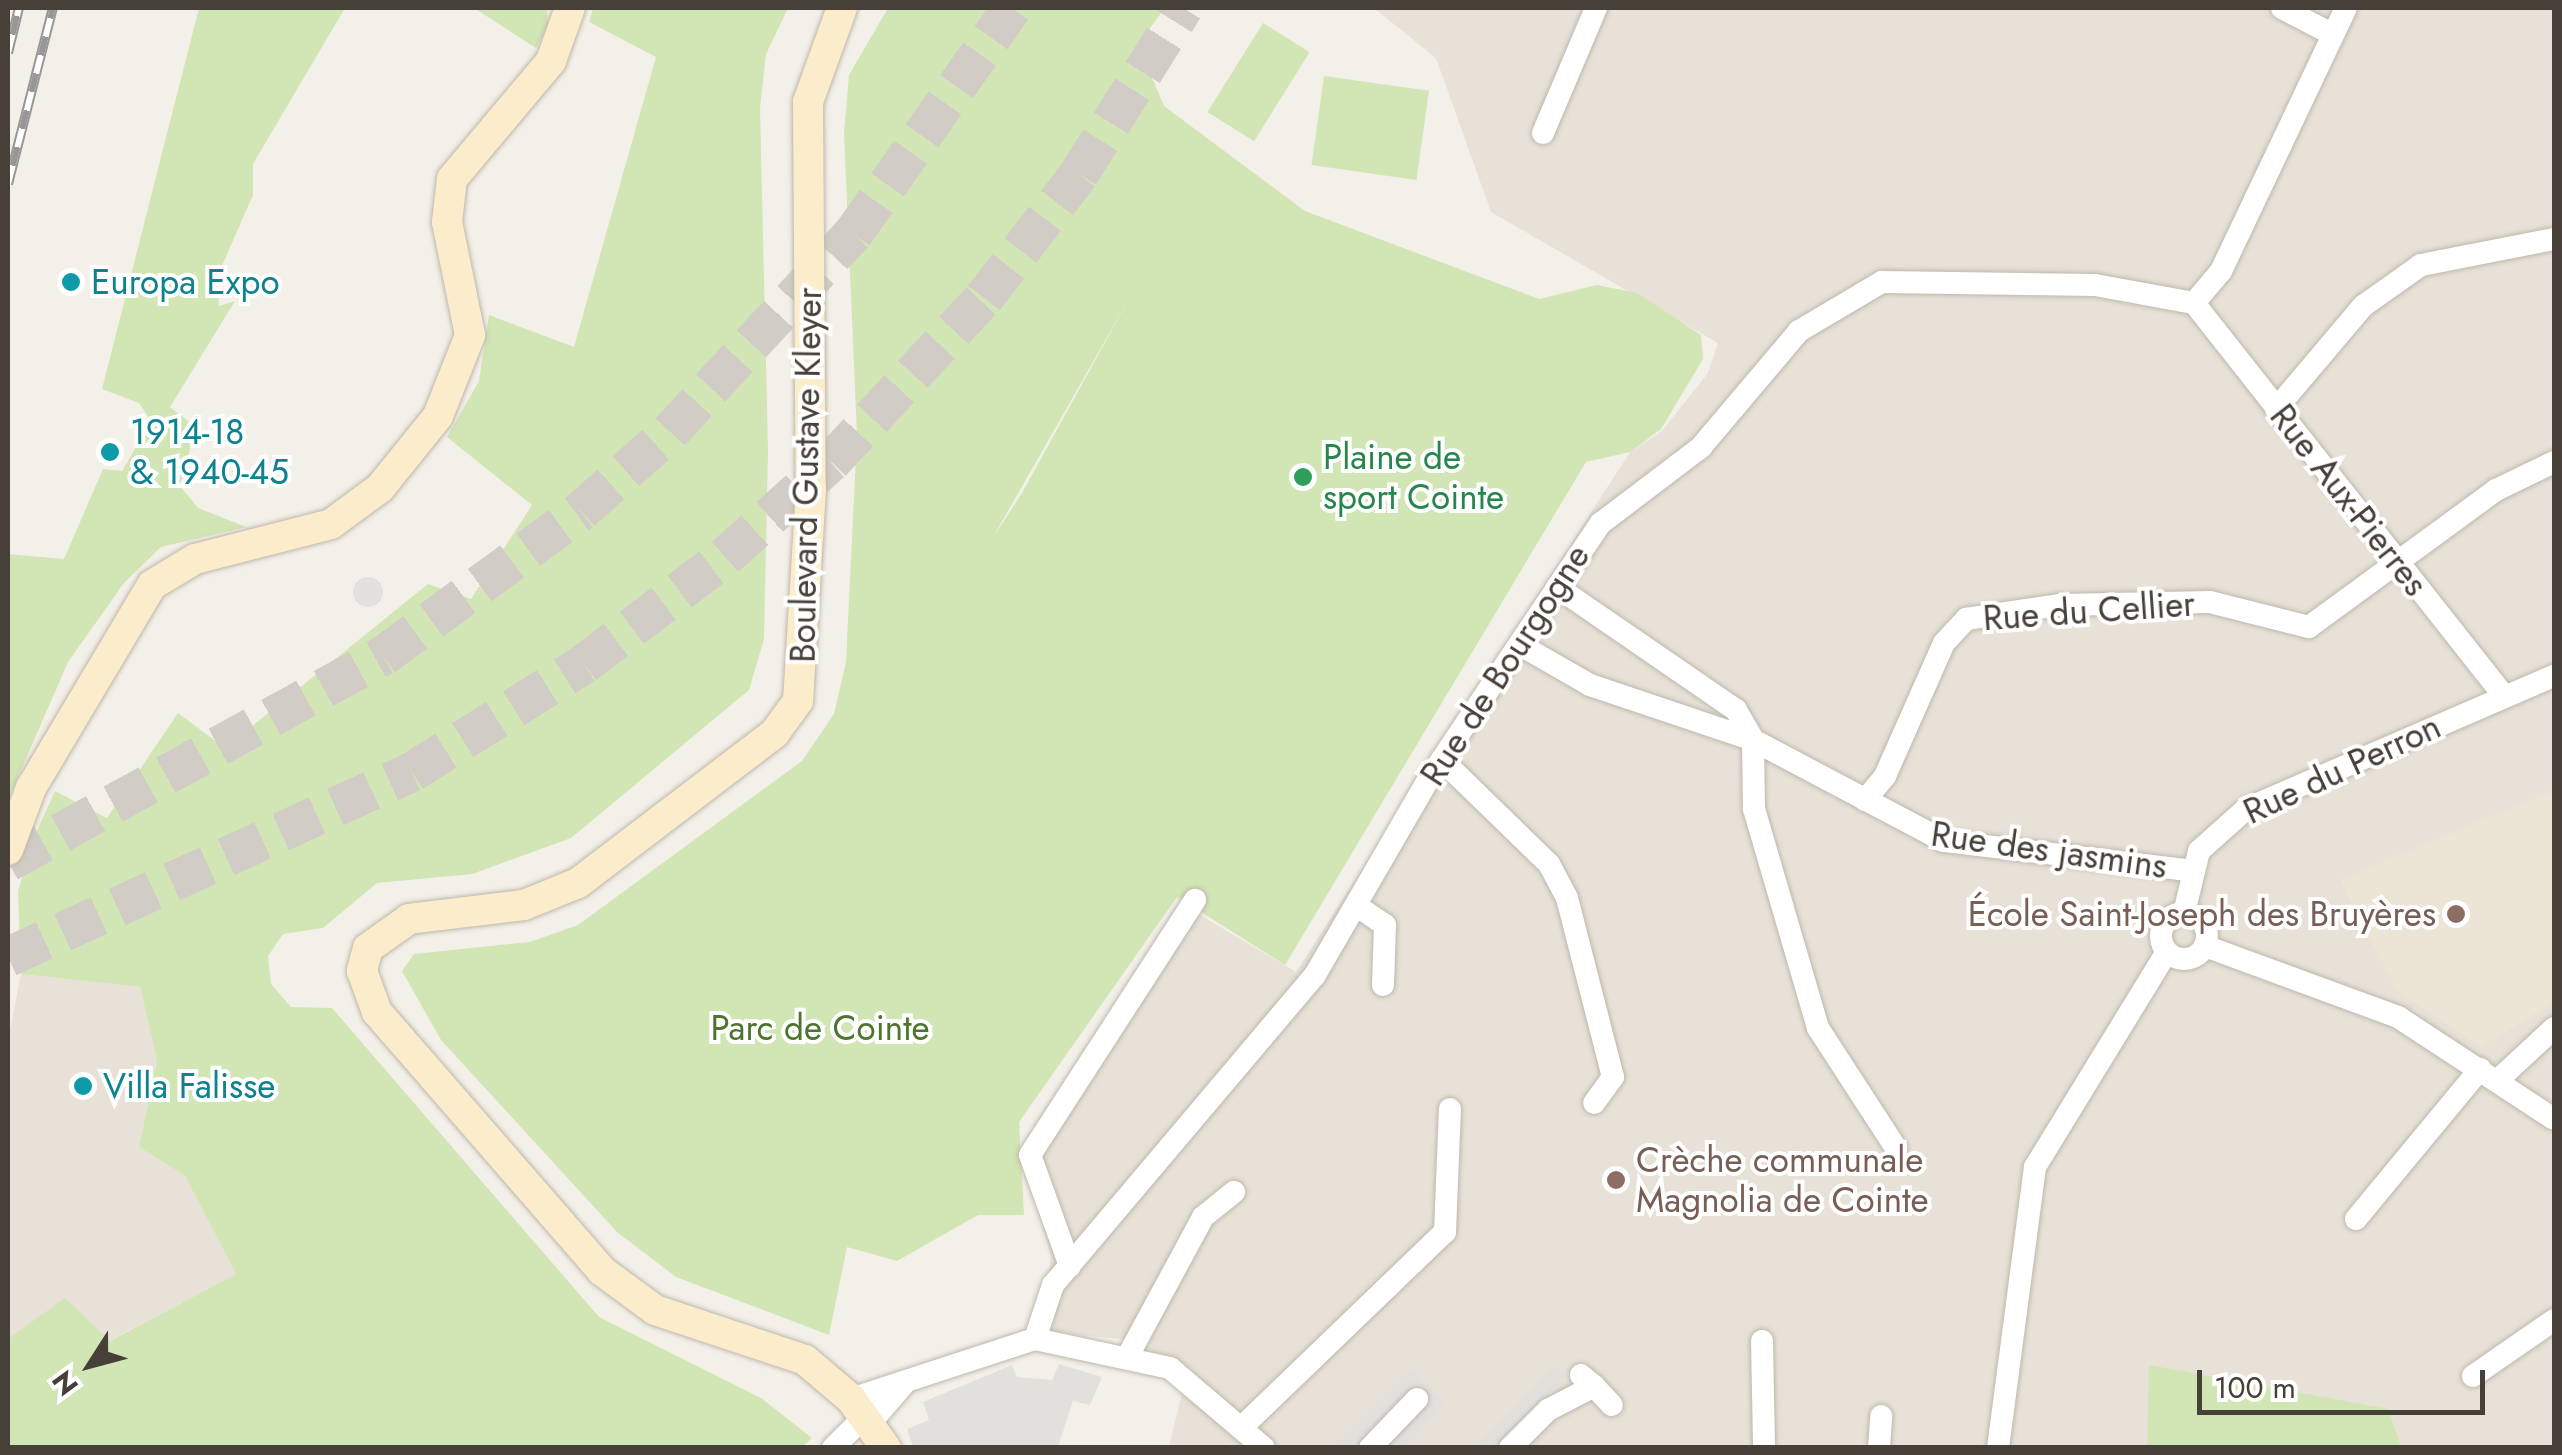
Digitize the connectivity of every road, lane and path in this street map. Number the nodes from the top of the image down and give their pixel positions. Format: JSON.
{"nodes":[{"id":1,"x":570,"y":8,"type":"edge"},
{"id":2,"x":842,"y":8,"type":"edge"},
{"id":3,"x":1596,"y":8,"type":"edge"},
{"id":4,"x":2282,"y":8,"type":"edge"},
{"id":5,"x":2346,"y":8,"type":"edge"},
{"id":6,"x":2322,"y":22,"type":"edge"},
{"id":7,"x":1543,"y":132,"type":"dead end"},
{"id":8,"x":2554,"y":239,"type":"edge"},
{"id":9,"x":2194,"y":303,"type":"junction"},
{"id":10,"x":2276,"y":409,"type":"junction"},
{"id":11,"x":2554,"y":462,"type":"edge"},
{"id":12,"x":2398,"y":563,"type":"junction"},
{"id":13,"x":1556,"y":587,"type":"junction"},
{"id":14,"x":1522,"y":646,"type":"junction"},
{"id":15,"x":2554,"y":676,"type":"edge"},
{"id":16,"x":2504,"y":696,"type":"junction"},
{"id":17,"x":1752,"y":740,"type":"junction"},
{"id":18,"x":1442,"y":760,"type":"junction"},
{"id":19,"x":1865,"y":800,"type":"junction"},
{"id":20,"x":8,"y":850,"type":"edge"},
{"id":21,"x":2189,"y":870,"type":"junction"},
{"id":22,"x":1195,"y":900,"type":"dead end"},
{"id":23,"x":1357,"y":906,"type":"junction"},
{"id":24,"x":2184,"y":913,"type":"junction"},
{"id":25,"x":2205,"y":946,"type":"junction"},
{"id":26,"x":2167,"y":952,"type":"junction"},
{"id":27,"x":1382,"y":985,"type":"dead end"},
{"id":28,"x":2554,"y":1028,"type":"edge"},
{"id":29,"x":2490,"y":1074,"type":"junction"},
{"id":30,"x":1594,"y":1102,"type":"dead end"},
{"id":31,"x":1450,"y":1110,"type":"dead end"},
{"id":32,"x":2554,"y":1119,"type":"edge"},
{"id":33,"x":1896,"y":1148,"type":"dead end"},
{"id":34,"x":1234,"y":1192,"type":"dead end"},
{"id":35,"x":2356,"y":1220,"type":"dead end"},
{"id":36,"x":1070,"y":1266,"type":"junction"},
{"id":37,"x":2554,"y":1320,"type":"edge"},
{"id":38,"x":1034,"y":1338,"type":"junction"},
{"id":39,"x":1762,"y":1340,"type":"dead end"},
{"id":40,"x":1129,"y":1354,"type":"junction"},
{"id":41,"x":2474,"y":1376,"type":"dead end"},
{"id":42,"x":1417,"y":1399,"type":"dead end"},
{"id":43,"x":1612,"y":1405,"type":"dead end"},
{"id":44,"x":1881,"y":1416,"type":"dead end"},
{"id":45,"x":868,"y":1421,"type":"edge"},
{"id":46,"x":1241,"y":1428,"type":"junction"},
{"id":47,"x":832,"y":1448,"type":"edge"},
{"id":48,"x":1264,"y":1448,"type":"edge"},
{"id":49,"x":1370,"y":1448,"type":"edge"},
{"id":50,"x":1510,"y":1448,"type":"edge"},
{"id":51,"x":1764,"y":1448,"type":"edge"},
{"id":52,"x":1880,"y":1448,"type":"edge"},
{"id":53,"x":1998,"y":1448,"type":"edge"}],
"edges":[{"from":1,"to":20,"type":"street"},
{"from":2,"to":45,"type":"street","name":"Boulevard Gustave Kleyer"},
{"from":3,"to":7,"type":"street"},
{"from":4,"to":6,"type":"street"},
{"from":5,"to":6,"type":"street"},
{"from":6,"to":9,"type":"street"},
{"from":8,"to":10,"type":"street"},
{"from":9,"to":10,"type":"street","name":"Rue Aux-Pierres"},
{"from":9,"to":13,"type":"street","name":"Rue de Bourgogne"},
{"from":10,"to":12,"type":"street","name":"Rue Aux-Pierres"},
{"from":11,"to":12,"type":"street","name":"Rue du Cellier"},
{"from":12,"to":16,"type":"street","name":"Rue Aux-Pierres"},
{"from":12,"to":19,"type":"street","name":"Rue du Cellier"},
{"from":13,"to":14,"type":"street","name":"Rue de Bourgogne"},
{"from":13,"to":17,"type":"street","name":"Rue des jasmins"},
{"from":14,"to":17,"type":"street","name":"Rue des jasmins"},
{"from":14,"to":18,"type":"street","name":"Rue de Bourgogne"},
{"from":15,"to":16,"type":"street","name":"Rue du Perron"},
{"from":16,"to":21,"type":"street","name":"Rue du Perron"},
{"from":17,"to":19,"type":"street","name":"Rue des jasmins"},
{"from":17,"to":33,"type":"street"},
{"from":18,"to":23,"type":"street","name":"Rue de Bourgogne"},
{"from":18,"to":30,"type":"street"},
{"from":19,"to":21,"type":"street","name":"Rue des jasmins"},
{"from":21,"to":24,"type":"street","name":"Rue du Perron"},
{"from":22,"to":36,"type":"street"},
{"from":23,"to":27,"type":"street"},
{"from":23,"to":36,"type":"street","name":"Rue de Bourgogne"},
{"from":24,"to":25,"type":"street"},
{"from":24,"to":26,"type":"street"},
{"from":25,"to":26,"type":"street"},
{"from":25,"to":29,"type":"street"},
{"from":26,"to":53,"type":"street"},
{"from":28,"to":29,"type":"street"},
{"from":29,"to":32,"type":"street"},
{"from":29,"to":35,"type":"street"},
{"from":31,"to":46,"type":"street"},
{"from":34,"to":40,"type":"street"},
{"from":36,"to":38,"type":"street","name":"Rue de Bourgogne"},
{"from":37,"to":41,"type":"street"},
{"from":38,"to":40,"type":"street"},
{"from":38,"to":45,"type":"street"},
{"from":39,"to":51,"type":"street"},
{"from":40,"to":46,"type":"street"},
{"from":42,"to":49,"type":"street"},
{"from":43,"to":50,"type":"street"},
{"from":44,"to":52,"type":"street"},
{"from":45,"to":47,"type":"street"},
{"from":46,"to":48,"type":"street"}]}
